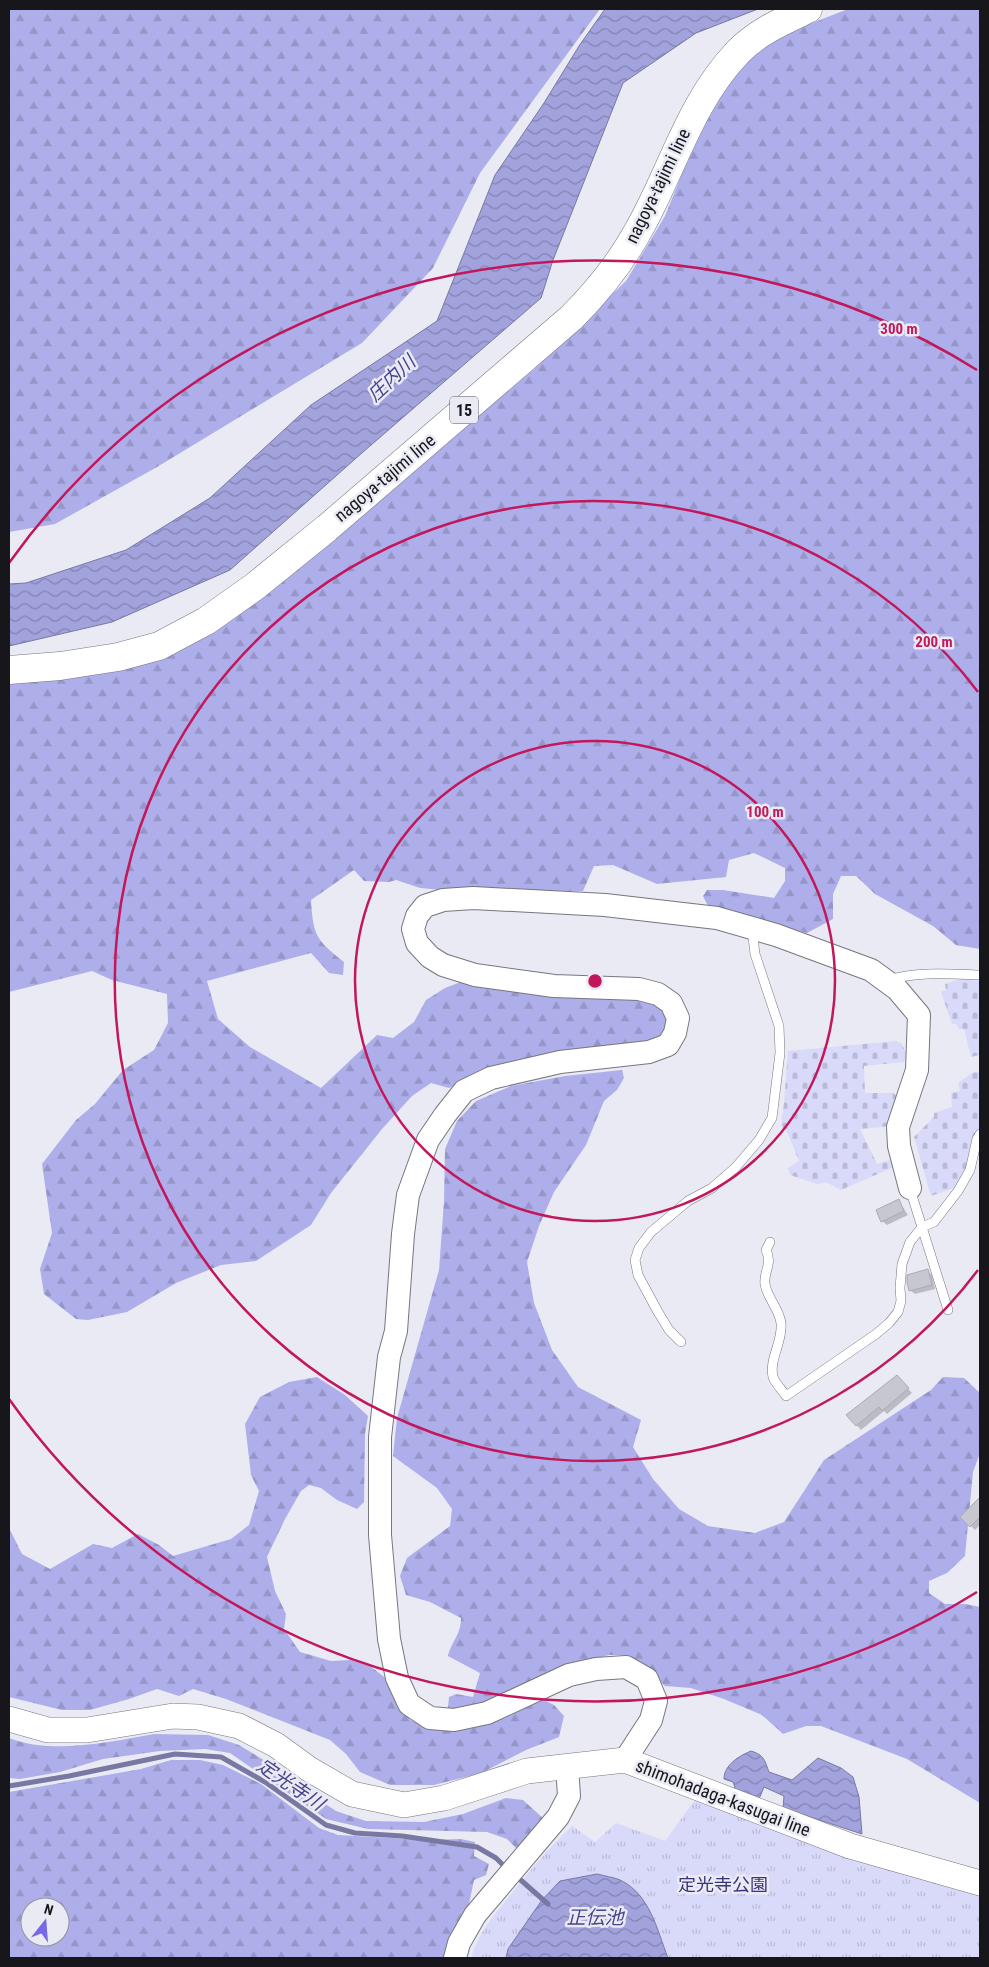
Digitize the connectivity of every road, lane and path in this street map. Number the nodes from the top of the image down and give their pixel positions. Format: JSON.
{"nodes":[{"id":1,"x":808,"y":9,"type":"edge"},
{"id":2,"x":9,"y":670,"type":"edge"},
{"id":3,"x":752,"y":927,"type":"junction"},
{"id":4,"x":980,"y":974,"type":"edge"},
{"id":5,"x":886,"y":981,"type":"junction"},
{"id":6,"x":980,"y":1134,"type":"edge"},
{"id":7,"x":910,"y":1188,"type":"joint"},
{"id":8,"x":922,"y":1227,"type":"junction"},
{"id":9,"x":770,"y":1242,"type":"dead end"},
{"id":10,"x":948,"y":1310,"type":"dead end"},
{"id":11,"x":681,"y":1342,"type":"dead end"},
{"id":12,"x":9,"y":1719,"type":"edge"},
{"id":13,"x":625,"y":1760,"type":"junction"},
{"id":14,"x":567,"y":1766,"type":"junction"},
{"id":15,"x":980,"y":1883,"type":"edge"},
{"id":16,"x":455,"y":1958,"type":"edge"}],
"edges":[{"from":1,"to":2,"type":"main road","name":"nagoya-tajimi line","number":"15"},
{"from":3,"to":5,"type":"street"},
{"from":3,"to":11,"type":"lane"},
{"from":3,"to":13,"type":"street"},
{"from":4,"to":5,"type":"lane"},
{"from":5,"to":7,"type":"street"},
{"from":6,"to":8,"type":"lane"},
{"from":7,"to":8,"type":"lane"},
{"from":8,"to":9,"type":"lane"},
{"from":8,"to":10,"type":"lane"},
{"from":12,"to":14,"type":"main road","name":"shimohadaga-kasugai line"},
{"from":13,"to":14,"type":"main road","name":"shimohadaga-kasugai line"},
{"from":13,"to":15,"type":"main road","name":"shimohadaga-kasugai line"},
{"from":14,"to":16,"type":"street"}]}
